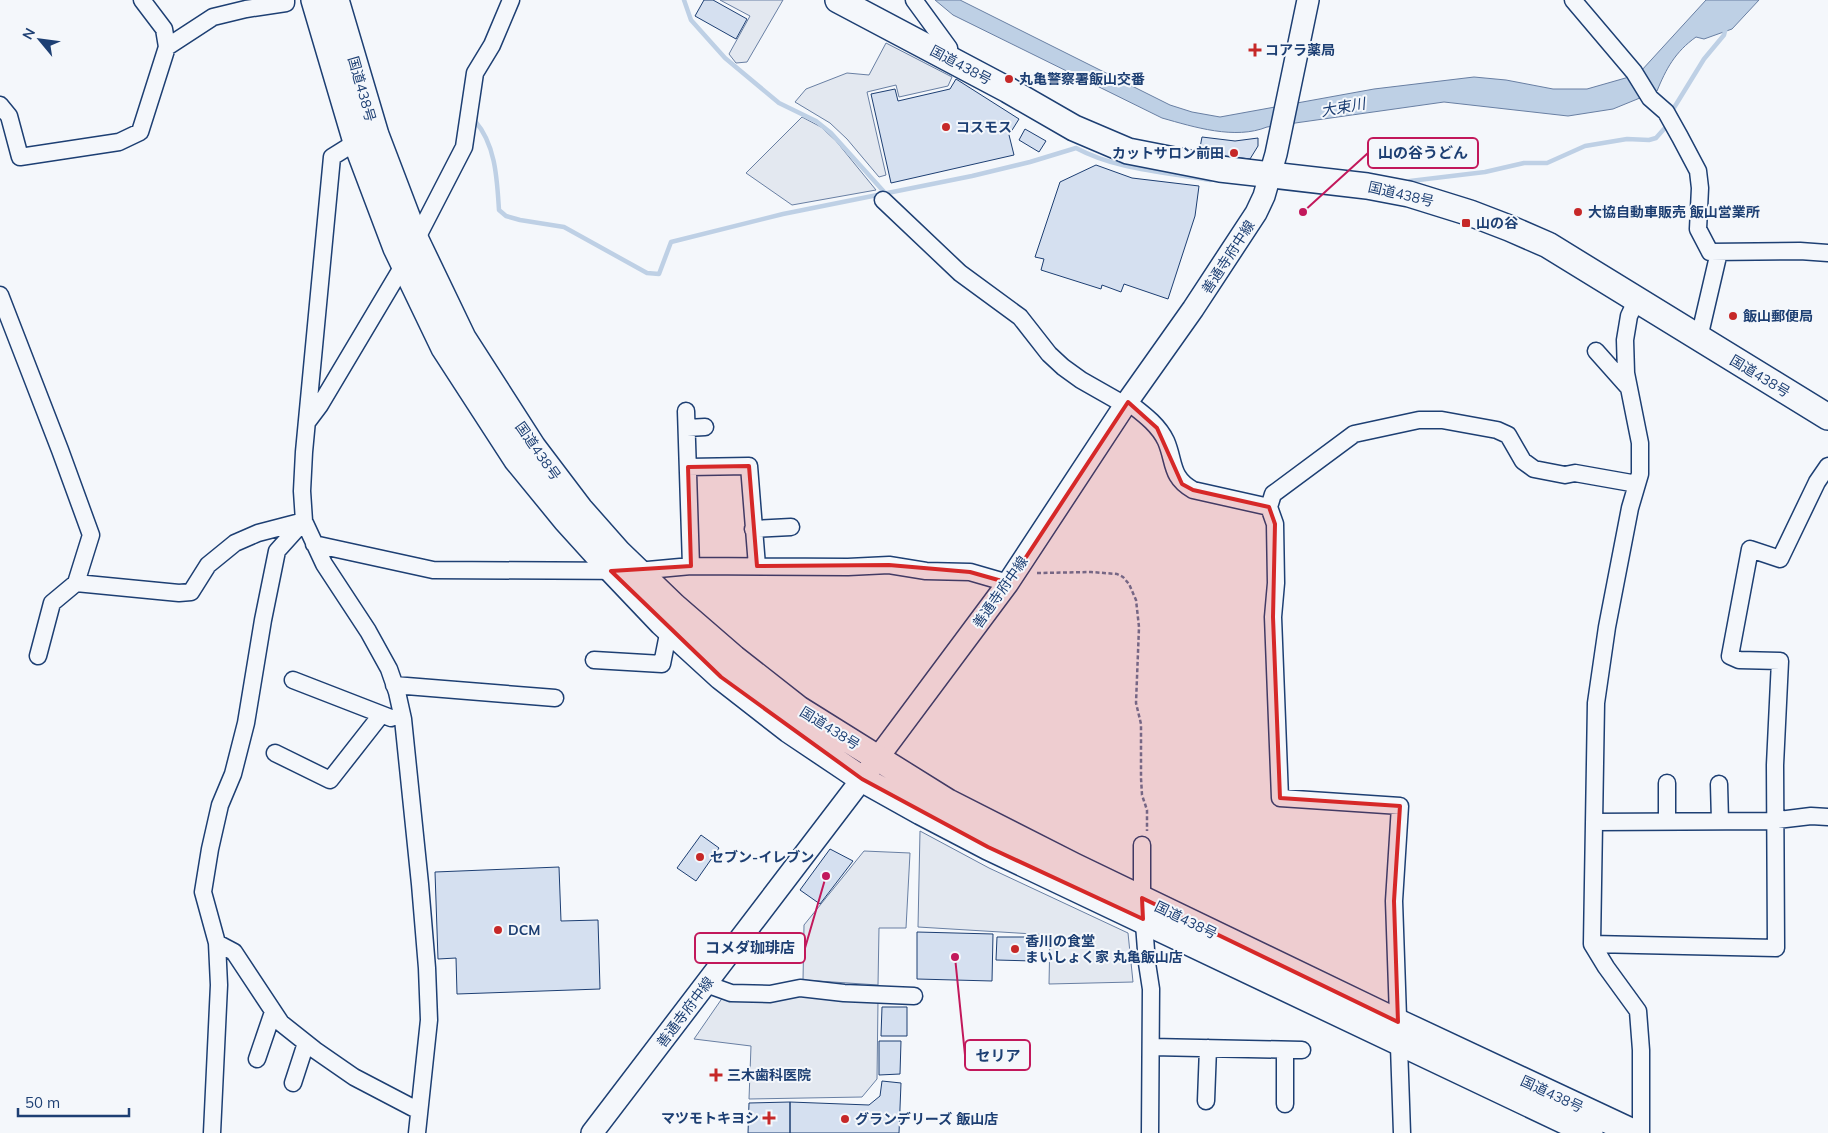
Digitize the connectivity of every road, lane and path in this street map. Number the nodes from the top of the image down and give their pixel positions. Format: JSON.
{"nodes":[{"id":1,"x":142,"y":0,"type":"edge"},
{"id":2,"x":286,"y":0,"type":"edge"},
{"id":3,"x":314,"y":0,"type":"edge"},
{"id":4,"x":336,"y":0,"type":"edge"},
{"id":5,"x":510,"y":0,"type":"edge"},
{"id":6,"x":838,"y":0,"type":"edge"},
{"id":7,"x":914,"y":0,"type":"edge"},
{"id":8,"x":1308,"y":0,"type":"edge"},
{"id":9,"x":1573,"y":0,"type":"edge"},
{"id":10,"x":167,"y":47,"type":"junction"},
{"id":11,"x":950,"y":60,"type":"junction"},
{"id":12,"x":0,"y":105,"type":"edge"},
{"id":13,"x":366,"y":138,"type":"junction"},
{"id":14,"x":1270,"y":175,"type":"junction"},
{"id":15,"x":883,"y":200,"type":"dead end"},
{"id":16,"x":416,"y":240,"type":"junction"},
{"id":17,"x":1719,"y":252,"type":"junction"},
{"id":18,"x":1828,"y":253,"type":"edge"},
{"id":19,"x":404,"y":264,"type":"junction"},
{"id":20,"x":0,"y":294,"type":"edge"},
{"id":21,"x":1637,"y":299,"type":"junction"},
{"id":22,"x":1698,"y":338,"type":"junction"},
{"id":23,"x":1596,"y":352,"type":"dead end"},
{"id":24,"x":1628,"y":386,"type":"junction"},
{"id":25,"x":1127,"y":404,"type":"junction"},
{"id":26,"x":686,"y":411,"type":"dead end"},
{"id":27,"x":1828,"y":417,"type":"edge"},
{"id":28,"x":308,"y":421,"type":"junction"},
{"id":29,"x":705,"y":427,"type":"dead end"},
{"id":30,"x":687,"y":428,"type":"junction"},
{"id":31,"x":1828,"y":466,"type":"edge"},
{"id":32,"x":688,"y":467,"type":"junction"},
{"id":33,"x":1637,"y":484,"type":"junction"},
{"id":34,"x":1269,"y":507,"type":"junction"},
{"id":35,"x":304,"y":521,"type":"junction"},
{"id":36,"x":791,"y":527,"type":"dead end"},
{"id":37,"x":754,"y":529,"type":"junction"},
{"id":38,"x":314,"y":544,"type":"junction"},
{"id":39,"x":691,"y":566,"type":"junction"},
{"id":40,"x":756,"y":566,"type":"junction"},
{"id":41,"x":611,"y":571,"type":"junction"},
{"id":42,"x":637,"y":571,"type":"junction"},
{"id":43,"x":1011,"y":578,"type":"junction"},
{"id":44,"x":76,"y":583,"type":"junction"},
{"id":45,"x":669,"y":630,"type":"junction"},
{"id":46,"x":38,"y":656,"type":"dead end"},
{"id":47,"x":594,"y":660,"type":"dead end"},
{"id":48,"x":293,"y":680,"type":"dead end"},
{"id":49,"x":394,"y":685,"type":"junction"},
{"id":50,"x":555,"y":698,"type":"dead end"},
{"id":51,"x":381,"y":715,"type":"junction"},
{"id":52,"x":403,"y":723,"type":"junction"},
{"id":53,"x":274,"y":753,"type":"dead end"},
{"id":54,"x":878,"y":759,"type":"junction"},
{"id":55,"x":862,"y":779,"type":"junction"},
{"id":56,"x":1666,"y":783,"type":"dead end"},
{"id":57,"x":1719,"y":784,"type":"dead end"},
{"id":58,"x":1828,"y":817,"type":"edge"},
{"id":59,"x":1776,"y":820,"type":"junction"},
{"id":60,"x":1720,"y":821,"type":"junction"},
{"id":61,"x":1594,"y":822,"type":"junction"},
{"id":62,"x":1667,"y":822,"type":"junction"},
{"id":63,"x":1142,"y":845,"type":"joint"},
{"id":64,"x":1143,"y":909,"type":"junction"},
{"id":65,"x":217,"y":943,"type":"junction"},
{"id":66,"x":1592,"y":944,"type":"junction"},
{"id":67,"x":706,"y":984,"type":"junction"},
{"id":68,"x":914,"y":996,"type":"dead end"},
{"id":69,"x":273,"y":1012,"type":"junction"},
{"id":70,"x":1398,"y":1032,"type":"junction"},
{"id":71,"x":306,"y":1043,"type":"junction"},
{"id":72,"x":1152,"y":1047,"type":"junction"},
{"id":73,"x":1208,"y":1048,"type":"junction"},
{"id":74,"x":258,"y":1059,"type":"dead end"},
{"id":75,"x":293,"y":1083,"type":"dead end"},
{"id":76,"x":1206,"y":1101,"type":"dead end"},
{"id":77,"x":1285,"y":1104,"type":"dead end"},
{"id":78,"x":419,"y":1111,"type":"junction"},
{"id":79,"x":212,"y":1133,"type":"edge"},
{"id":80,"x":416,"y":1133,"type":"edge"},
{"id":81,"x":592,"y":1133,"type":"edge"},
{"id":82,"x":1150,"y":1133,"type":"edge"},
{"id":83,"x":1402,"y":1133,"type":"edge"},
{"id":84,"x":1590,"y":1133,"type":"edge"},
{"id":85,"x":1635,"y":1133,"type":"edge"},
{"id":86,"x":1641,"y":1133,"type":"edge"}],
"edges":[{"from":1,"to":10,"type":"street"},
{"from":2,"to":10,"type":"street"},
{"from":3,"to":13,"type":"highway","name":"国道438号"},
{"from":4,"to":13,"type":"highway","name":"国道438号"},
{"from":5,"to":16,"type":"street"},
{"from":6,"to":11,"type":"highway","name":"国道438号"},
{"from":7,"to":11,"type":"street"},
{"from":8,"to":14,"type":"main road","name":"善通寺府中線"},
{"from":9,"to":17,"type":"street"},
{"from":10,"to":12,"type":"street"},
{"from":11,"to":14,"type":"highway","name":"国道438号"},
{"from":13,"to":16,"type":"highway","name":"国道438号"},
{"from":13,"to":19,"type":"highway","name":"国道438号"},
{"from":13,"to":28,"type":"street"},
{"from":14,"to":21,"type":"highway","name":"国道438号"},
{"from":14,"to":25,"type":"main road","name":"善通寺府中線"},
{"from":15,"to":25,"type":"street"},
{"from":16,"to":42,"type":"highway","name":"国道438号"},
{"from":17,"to":18,"type":"street"},
{"from":17,"to":22,"type":"street"},
{"from":19,"to":28,"type":"street"},
{"from":19,"to":41,"type":"highway","name":"国道438号"},
{"from":20,"to":44,"type":"street"},
{"from":21,"to":22,"type":"highway","name":"国道438号"},
{"from":21,"to":24,"type":"street"},
{"from":22,"to":27,"type":"highway","name":"国道438号"},
{"from":23,"to":24,"type":"street"},
{"from":24,"to":33,"type":"street"},
{"from":25,"to":34,"type":"street"},
{"from":25,"to":43,"type":"main road","name":"善通寺府中線"},
{"from":26,"to":30,"type":"street"},
{"from":28,"to":35,"type":"street"},
{"from":29,"to":30,"type":"street"},
{"from":30,"to":32,"type":"street"},
{"from":31,"to":59,"type":"street"},
{"from":32,"to":37,"type":"street"},
{"from":32,"to":39,"type":"street"},
{"from":33,"to":34,"type":"street"},
{"from":33,"to":61,"type":"street"},
{"from":34,"to":70,"type":"street"},
{"from":35,"to":38,"type":"street"},
{"from":35,"to":44,"type":"street"},
{"from":35,"to":65,"type":"street"},
{"from":36,"to":37,"type":"street"},
{"from":37,"to":40,"type":"street"},
{"from":38,"to":41,"type":"street"},
{"from":38,"to":49,"type":"street"},
{"from":39,"to":40,"type":"street"},
{"from":39,"to":42,"type":"street"},
{"from":40,"to":43,"type":"street"},
{"from":41,"to":42,"type":"street"},
{"from":41,"to":45,"type":"highway","name":"国道438号"},
{"from":42,"to":54,"type":"highway","name":"国道438号"},
{"from":43,"to":54,"type":"main road","name":"善通寺府中線"},
{"from":43,"to":63,"type":"path"},
{"from":44,"to":46,"type":"street"},
{"from":45,"to":47,"type":"street"},
{"from":45,"to":55,"type":"highway","name":"国道438号"},
{"from":48,"to":51,"type":"street"},
{"from":49,"to":50,"type":"street"},
{"from":49,"to":52,"type":"street"},
{"from":51,"to":52,"type":"street"},
{"from":51,"to":53,"type":"street"},
{"from":52,"to":78,"type":"street"},
{"from":54,"to":55,"type":"main road","name":"善通寺府中線"},
{"from":54,"to":64,"type":"highway","name":"国道438号"},
{"from":55,"to":64,"type":"highway","name":"国道438号"},
{"from":55,"to":67,"type":"main road","name":"善通寺府中線"},
{"from":56,"to":62,"type":"street"},
{"from":57,"to":60,"type":"street"},
{"from":58,"to":59,"type":"street"},
{"from":59,"to":60,"type":"street"},
{"from":59,"to":66,"type":"street"},
{"from":60,"to":62,"type":"street"},
{"from":61,"to":62,"type":"street"},
{"from":61,"to":66,"type":"street"},
{"from":63,"to":64,"type":"street"},
{"from":64,"to":70,"type":"highway","name":"国道438号"},
{"from":64,"to":72,"type":"street"},
{"from":65,"to":69,"type":"street"},
{"from":65,"to":79,"type":"street"},
{"from":66,"to":86,"type":"street"},
{"from":67,"to":68,"type":"street"},
{"from":67,"to":81,"type":"main road","name":"善通寺府中線"},
{"from":69,"to":71,"type":"street"},
{"from":69,"to":74,"type":"street"},
{"from":70,"to":83,"type":"street"},
{"from":70,"to":84,"type":"highway","name":"国道438号"},
{"from":70,"to":85,"type":"highway","name":"国道438号"},
{"from":71,"to":75,"type":"street"},
{"from":71,"to":78,"type":"street"},
{"from":72,"to":73,"type":"street"},
{"from":72,"to":82,"type":"street"},
{"from":73,"to":76,"type":"street"},
{"from":73,"to":77,"type":"street"},
{"from":78,"to":80,"type":"street"}]}
